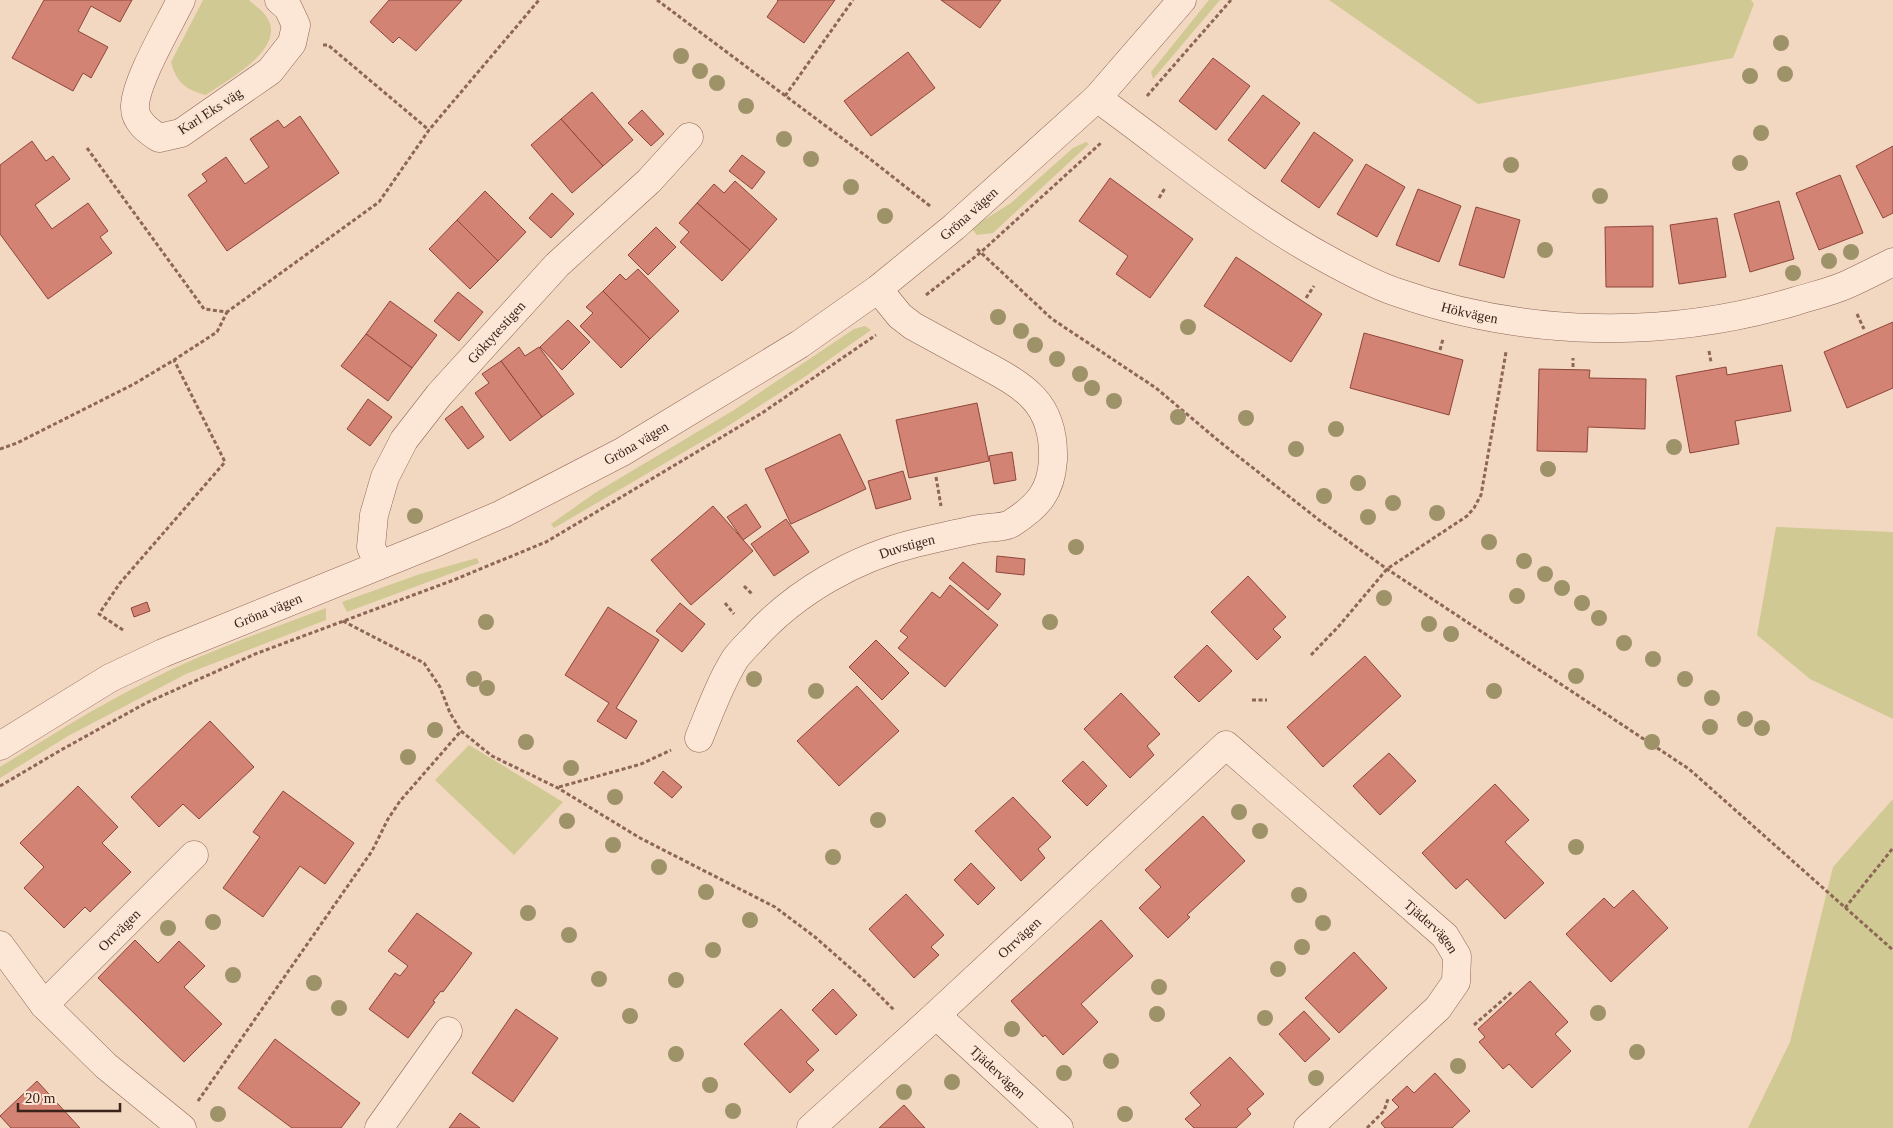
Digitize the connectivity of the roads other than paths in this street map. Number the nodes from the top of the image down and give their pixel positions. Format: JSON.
{"nodes":[{"id":1,"x":181,"y":0,"type":"edge"},
{"id":2,"x":279,"y":0,"type":"edge"},
{"id":3,"x":1182,"y":0,"type":"edge"},
{"id":4,"x":1096,"y":98,"type":"junction"},
{"id":5,"x":689,"y":137,"type":"dead end"},
{"id":6,"x":1893,"y":262,"type":"edge"},
{"id":7,"x":878,"y":289,"type":"junction"},
{"id":8,"x":380,"y":565,"type":"junction"},
{"id":9,"x":699,"y":738,"type":"road end"},
{"id":10,"x":1226,"y":744,"type":"joint"},
{"id":11,"x":0,"y":746,"type":"edge"},
{"id":12,"x":194,"y":855,"type":"dead end"},
{"id":13,"x":0,"y":945,"type":"edge"},
{"id":14,"x":44,"y":1005,"type":"junction"},
{"id":15,"x":936,"y":1015,"type":"junction"},
{"id":16,"x":448,"y":1031,"type":"dead end"},
{"id":17,"x":182,"y":1128,"type":"edge"},
{"id":18,"x":378,"y":1128,"type":"edge"},
{"id":19,"x":811,"y":1128,"type":"edge"},
{"id":20,"x":1059,"y":1128,"type":"edge"},
{"id":21,"x":1308,"y":1128,"type":"edge"}],
"edges":[{"from":1,"to":2,"type":"street","name":"Karl Eks väg"},
{"from":3,"to":4,"type":"street","name":"Gröna vägen"},
{"from":4,"to":6,"type":"street","name":"Hökvägen"},
{"from":4,"to":7,"type":"street","name":"Gröna vägen"},
{"from":5,"to":8,"type":"street","name":"Göktytestigen"},
{"from":7,"to":8,"type":"street","name":"Gröna vägen"},
{"from":7,"to":9,"type":"street","name":"Duvstigen"},
{"from":8,"to":11,"type":"street","name":"Gröna vägen"},
{"from":10,"to":15,"type":"street","name":"Orrvägen"},
{"from":10,"to":21,"type":"street","name":"Tjädervägen"},
{"from":12,"to":14,"type":"street","name":"Orrvägen"},
{"from":13,"to":14,"type":"street"},
{"from":14,"to":17,"type":"street"},
{"from":15,"to":19,"type":"street","name":"Orrvägen"},
{"from":15,"to":20,"type":"street","name":"Tjädervägen"},
{"from":16,"to":18,"type":"street"}]}
